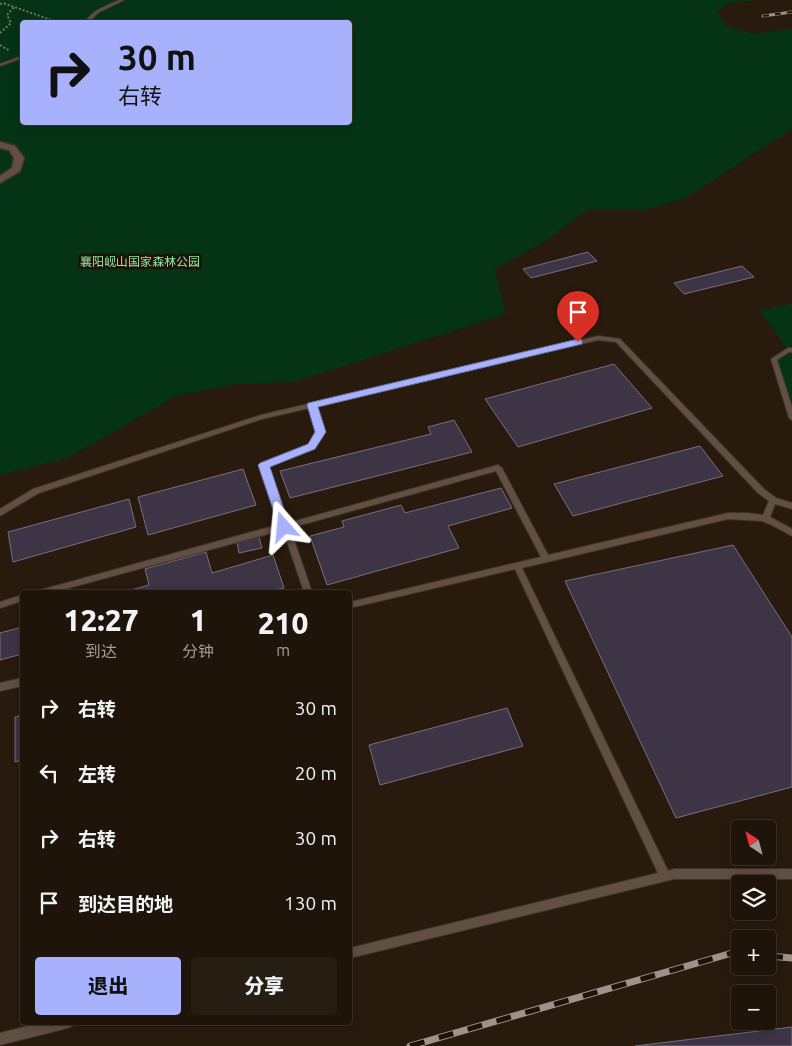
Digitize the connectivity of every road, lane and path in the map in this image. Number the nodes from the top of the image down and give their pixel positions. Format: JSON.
{"nodes":[{"id":1,"x":122,"y":0,"type":"edge"},
{"id":2,"x":0,"y":4,"type":"edge"},
{"id":3,"x":14,"y":7,"type":"junction"},
{"id":4,"x":55,"y":20,"type":"edge"},
{"id":5,"x":88,"y":20,"type":"edge"},
{"id":6,"x":0,"y":33,"type":"edge"},
{"id":7,"x":0,"y":45,"type":"edge"},
{"id":8,"x":11,"y":52,"type":"dead end"},
{"id":9,"x":20,"y":58,"type":"edge"},
{"id":10,"x":0,"y":65,"type":"edge"},
{"id":11,"x":0,"y":145,"type":"edge"},
{"id":12,"x":0,"y":180,"type":"edge"},
{"id":13,"x":792,"y":350,"type":"edge"},
{"id":14,"x":312,"y":405,"type":"junction"},
{"id":15,"x":792,"y":418,"type":"edge"},
{"id":16,"x":773,"y":500,"type":"junction"},
{"id":17,"x":792,"y":506,"type":"edge"},
{"id":18,"x":0,"y":513,"type":"edge"},
{"id":19,"x":766,"y":518,"type":"junction"},
{"id":20,"x":284,"y":527,"type":"junction"},
{"id":21,"x":792,"y":533,"type":"edge"},
{"id":22,"x":546,"y":559,"type":"junction"},
{"id":23,"x":517,"y":566,"type":"junction"},
{"id":24,"x":51,"y":590,"type":"edge"},
{"id":25,"x":307,"y":590,"type":"edge"},
{"id":26,"x":20,"y":599,"type":"edge"},
{"id":27,"x":0,"y":605,"type":"edge"},
{"id":28,"x":352,"y":605,"type":"edge"},
{"id":29,"x":20,"y":682,"type":"edge"},
{"id":30,"x":0,"y":687,"type":"edge"},
{"id":31,"x":792,"y":874,"type":"edge"},
{"id":32,"x":666,"y":876,"type":"junction"},
{"id":33,"x":352,"y":953,"type":"edge"},
{"id":34,"x":56,"y":1025,"type":"edge"},
{"id":35,"x":0,"y":1039,"type":"edge"}],
"edges":[{"from":1,"to":5,"type":"lane"},
{"from":2,"to":3,"type":"path"},
{"from":3,"to":4,"type":"path"},
{"from":3,"to":6,"type":"path"},
{"from":7,"to":8,"type":"path"},
{"from":9,"to":10,"type":"lane"},
{"from":11,"to":12,"type":"street"},
{"from":13,"to":15,"type":"lane"},
{"from":14,"to":16,"type":"lane"},
{"from":14,"to":18,"type":"lane"},
{"from":14,"to":20,"type":"lane"},
{"from":16,"to":17,"type":"lane"},
{"from":16,"to":19,"type":"lane"},
{"from":19,"to":21,"type":"lane"},
{"from":19,"to":22,"type":"lane"},
{"from":20,"to":22,"type":"lane"},
{"from":20,"to":24,"type":"lane"},
{"from":20,"to":25,"type":"lane"},
{"from":22,"to":23,"type":"lane"},
{"from":23,"to":28,"type":"lane"},
{"from":23,"to":32,"type":"lane"},
{"from":26,"to":27,"type":"lane"},
{"from":29,"to":30,"type":"lane"},
{"from":31,"to":32,"type":"lane"},
{"from":32,"to":33,"type":"lane"},
{"from":34,"to":35,"type":"lane"}]}
